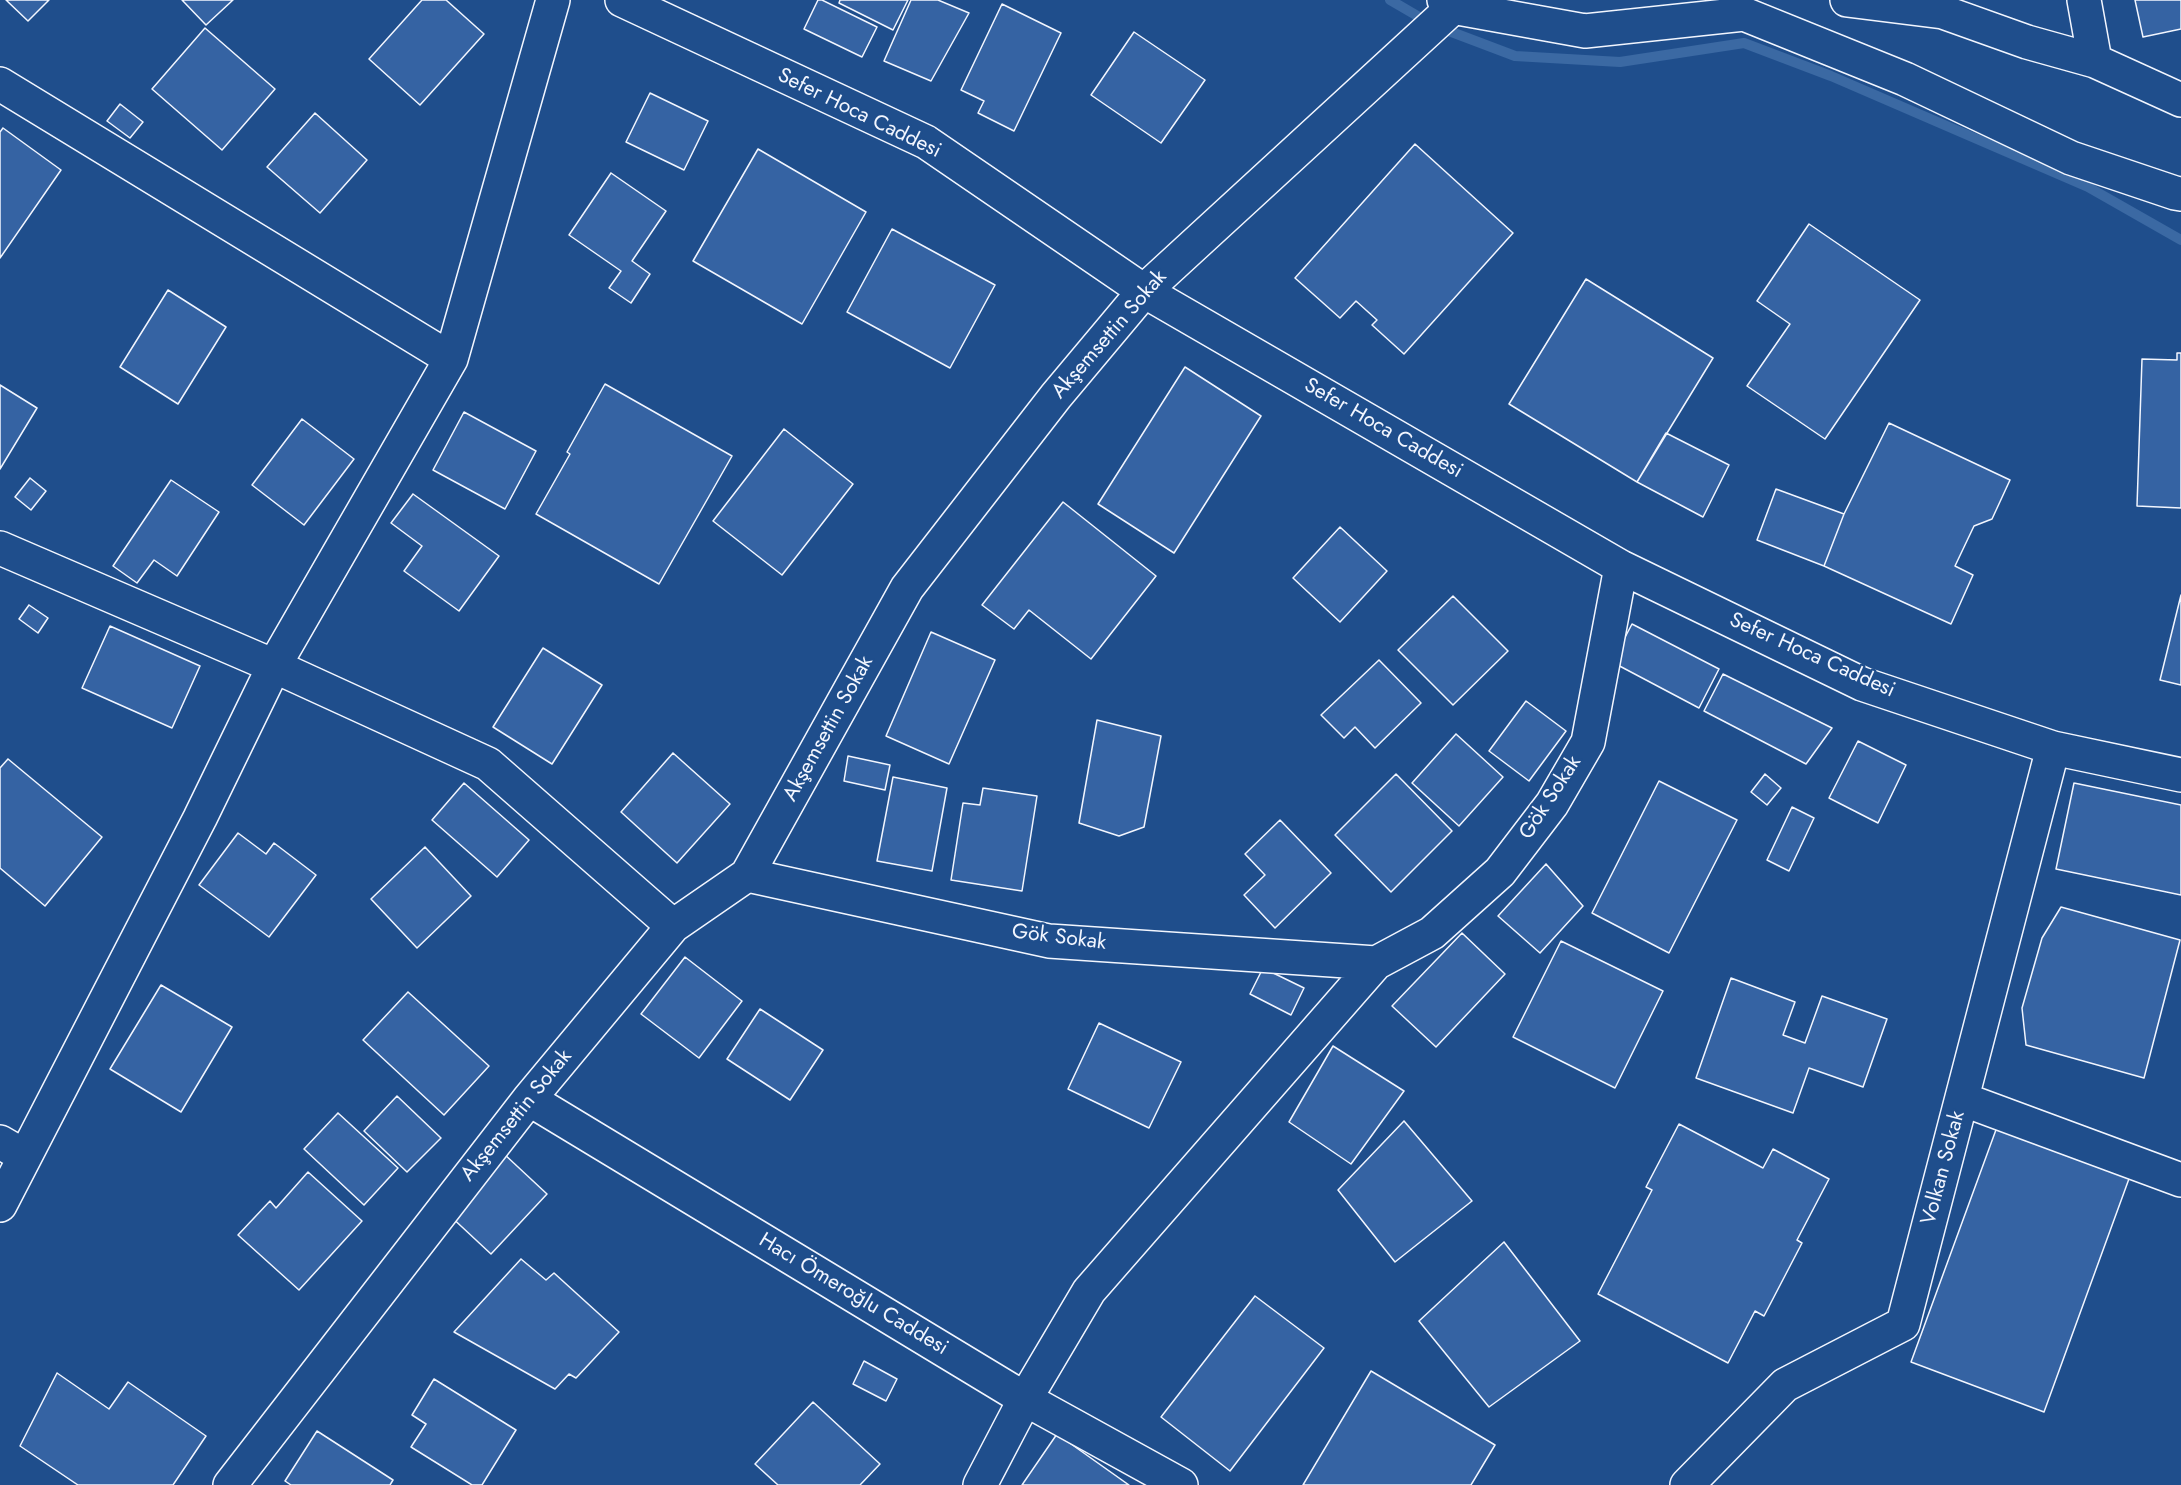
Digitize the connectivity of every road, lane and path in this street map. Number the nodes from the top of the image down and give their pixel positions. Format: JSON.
{"nodes":[{"id":1,"x":553,"y":0,"type":"edge"},
{"id":2,"x":622,"y":0,"type":"edge"},
{"id":3,"x":1847,"y":0,"type":"edge"},
{"id":4,"x":2084,"y":0,"type":"edge"},
{"id":5,"x":1452,"y":2,"type":"edge"},
{"id":6,"x":1752,"y":7,"type":"edge"},
{"id":7,"x":2095,"y":61,"type":"junction"},
{"id":8,"x":0,"y":84,"type":"edge"},
{"id":9,"x":2181,"y":100,"type":"edge"},
{"id":10,"x":2181,"y":194,"type":"edge"},
{"id":11,"x":1144,"y":291,"type":"junction"},
{"id":12,"x":451,"y":359,"type":"junction"},
{"id":13,"x":0,"y":548,"type":"edge"},
{"id":14,"x":1621,"y":567,"type":"junction"},
{"id":15,"x":274,"y":666,"type":"junction"},
{"id":16,"x":2053,"y":748,"type":"junction"},
{"id":17,"x":2181,"y":775,"type":"edge"},
{"id":18,"x":747,"y":876,"type":"junction"},
{"id":19,"x":674,"y":926,"type":"junction"},
{"id":20,"x":1376,"y":963,"type":"junction"},
{"id":21,"x":529,"y":1099,"type":"junction"},
{"id":22,"x":1962,"y":1099,"type":"junction"},
{"id":23,"x":12,"y":1149,"type":"edge"},
{"id":24,"x":2181,"y":1180,"type":"edge"},
{"id":25,"x":0,"y":1205,"type":"edge"},
{"id":26,"x":1025,"y":1399,"type":"junction"},
{"id":27,"x":236,"y":1483,"type":"edge"},
{"id":28,"x":980,"y":1485,"type":"edge"},
{"id":29,"x":1181,"y":1485,"type":"edge"},
{"id":30,"x":1687,"y":1485,"type":"edge"}],
"edges":[{"from":1,"to":12,"type":"street"},
{"from":2,"to":11,"type":"street","name":"Sefer Hoca Caddesi"},
{"from":3,"to":7,"type":"street"},
{"from":4,"to":7,"type":"street"},
{"from":5,"to":6,"type":"street"},
{"from":5,"to":11,"type":"street","name":"Akşemsettin Sokak"},
{"from":6,"to":10,"type":"street"},
{"from":7,"to":9,"type":"street"},
{"from":8,"to":12,"type":"street"},
{"from":11,"to":14,"type":"street","name":"Sefer Hoca Caddesi"},
{"from":11,"to":18,"type":"street","name":"Akşemsettin Sokak"},
{"from":12,"to":15,"type":"street"},
{"from":13,"to":15,"type":"street"},
{"from":14,"to":16,"type":"street","name":"Sefer Hoca Caddesi"},
{"from":14,"to":20,"type":"street","name":"Gök Sokak"},
{"from":15,"to":19,"type":"street"},
{"from":15,"to":23,"type":"street"},
{"from":16,"to":17,"type":"street","name":"Sefer Hoca Caddesi"},
{"from":16,"to":22,"type":"street","name":"Volkan Sokak"},
{"from":18,"to":19,"type":"street","name":"Akşemsettin Sokak"},
{"from":18,"to":20,"type":"street","name":"Gök Sokak"},
{"from":19,"to":21,"type":"street","name":"Akşemsettin Sokak"},
{"from":20,"to":26,"type":"street","name":"Gök Sokak"},
{"from":21,"to":26,"type":"street","name":"Hacı Ömeroğlu Caddesi"},
{"from":21,"to":27,"type":"street","name":"Akşemsettin Sokak"},
{"from":22,"to":24,"type":"street"},
{"from":22,"to":30,"type":"street","name":"Volkan Sokak"},
{"from":23,"to":25,"type":"street"},
{"from":26,"to":28,"type":"street","name":"Gök Sokak"},
{"from":26,"to":29,"type":"street","name":"Hacı Ömeroğlu Caddesi"}]}
